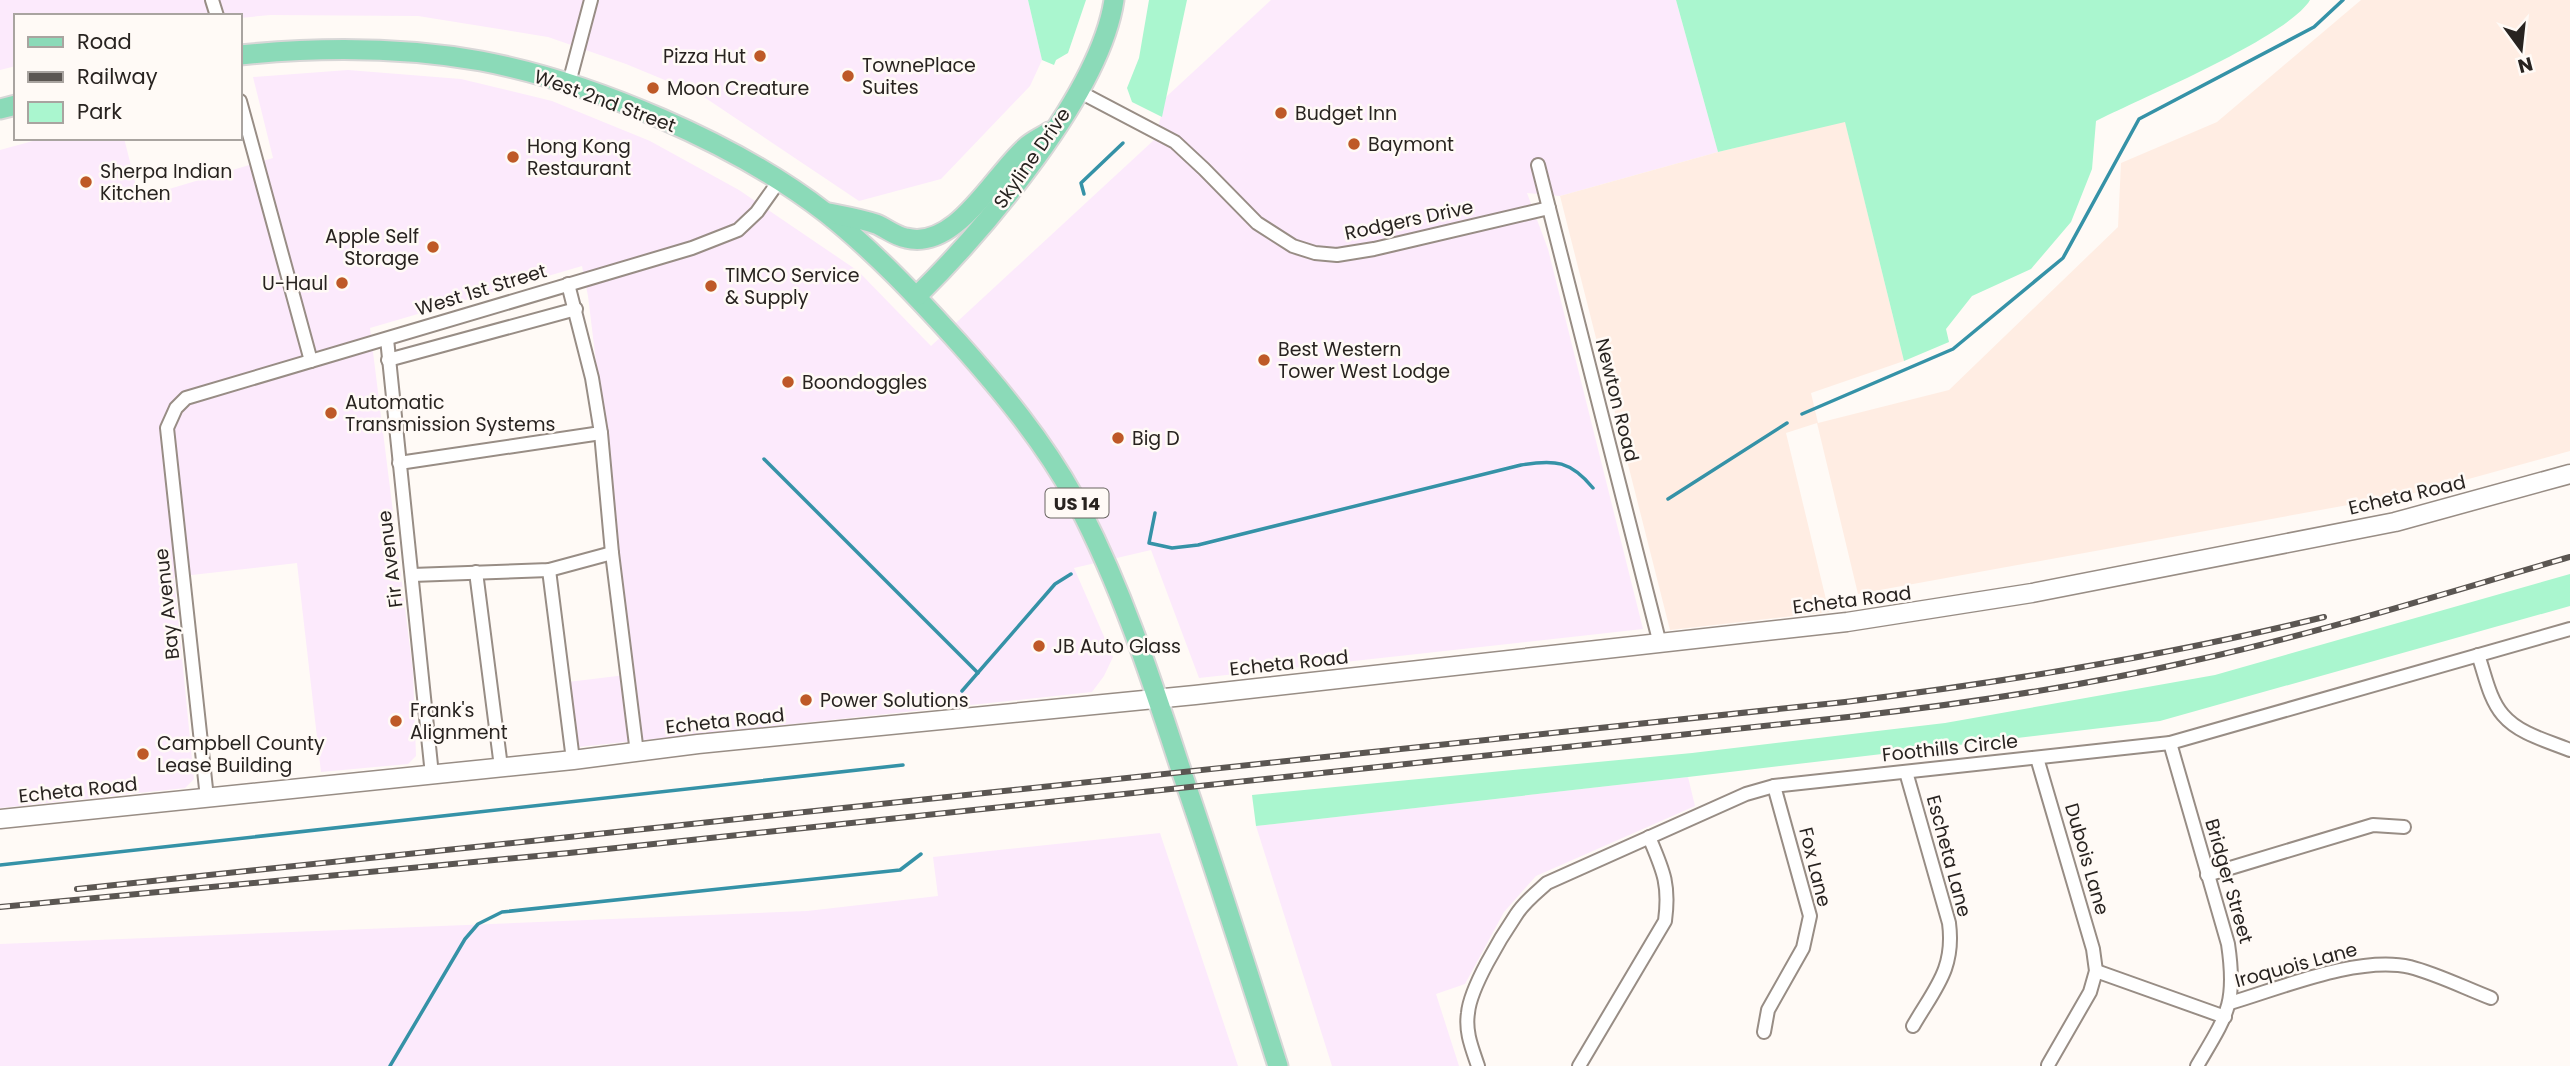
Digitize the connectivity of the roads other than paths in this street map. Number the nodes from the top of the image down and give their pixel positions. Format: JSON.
{"nodes":[{"id":1,"x":591,"y":0,"type":"edge"},
{"id":2,"x":1114,"y":0,"type":"edge"},
{"id":3,"x":242,"y":55,"type":"edge"},
{"id":4,"x":569,"y":83,"type":"junction"},
{"id":5,"x":1078,"y":91,"type":"junction"},
{"id":6,"x":242,"y":108,"type":"edge"},
{"id":7,"x":1056,"y":128,"type":"junction"},
{"id":8,"x":1538,"y":165,"type":"dead end"},
{"id":9,"x":779,"y":181,"type":"junction"},
{"id":10,"x":1549,"y":208,"type":"junction"},
{"id":11,"x":824,"y":211,"type":"junction"},
{"id":12,"x":568,"y":284,"type":"junction"},
{"id":13,"x":917,"y":296,"type":"junction"},
{"id":14,"x":576,"y":309,"type":"junction"},
{"id":15,"x":387,"y":339,"type":"junction"},
{"id":16,"x":388,"y":360,"type":"junction"},
{"id":17,"x":311,"y":361,"type":"junction"},
{"id":18,"x":176,"y":408,"type":"joint"},
{"id":19,"x":601,"y":433,"type":"junction"},
{"id":20,"x":399,"y":463,"type":"junction"},
{"id":21,"x":2570,"y":474,"type":"edge"},
{"id":22,"x":612,"y":553,"type":"junction"},
{"id":23,"x":549,"y":570,"type":"junction"},
{"id":24,"x":476,"y":572,"type":"junction"},
{"id":25,"x":412,"y":575,"type":"junction"},
{"id":26,"x":2570,"y":629,"type":"edge"},
{"id":27,"x":1660,"y":644,"type":"junction"},
{"id":28,"x":2478,"y":655,"type":"junction"},
{"id":29,"x":1158,"y":698,"type":"junction"},
{"id":30,"x":2170,"y":743,"type":"junction"},
{"id":31,"x":2570,"y":750,"type":"edge"},
{"id":32,"x":637,"y":752,"type":"junction"},
{"id":33,"x":2038,"y":758,"type":"junction"},
{"id":34,"x":573,"y":760,"type":"junction"},
{"id":35,"x":501,"y":767,"type":"junction"},
{"id":36,"x":1906,"y":772,"type":"junction"},
{"id":37,"x":432,"y":775,"type":"junction"},
{"id":38,"x":1774,"y":786,"type":"junction"},
{"id":39,"x":207,"y":797,"type":"junction"},
{"id":40,"x":0,"y":819,"type":"edge"},
{"id":41,"x":2404,"y":827,"type":"dead end"},
{"id":42,"x":1649,"y":837,"type":"junction"},
{"id":43,"x":2207,"y":874,"type":"junction"},
{"id":44,"x":2096,"y":971,"type":"junction"},
{"id":45,"x":2491,"y":998,"type":"dead end"},
{"id":46,"x":2230,"y":1003,"type":"junction"},
{"id":47,"x":2225,"y":1017,"type":"junction"},
{"id":48,"x":1913,"y":1026,"type":"dead end"},
{"id":49,"x":1764,"y":1032,"type":"dead end"},
{"id":50,"x":2048,"y":1065,"type":"edge"},
{"id":51,"x":1278,"y":1066,"type":"edge"},
{"id":52,"x":1478,"y":1066,"type":"edge"},
{"id":53,"x":1579,"y":1066,"type":"edge"},
{"id":54,"x":2197,"y":1066,"type":"edge"}],
"edges":[{"from":1,"to":4,"type":"street"},
{"from":2,"to":5,"type":"main road","name":"Skyline Drive"},
{"from":3,"to":4,"type":"main road","name":"West 2nd Street"},
{"from":4,"to":9,"type":"main road","name":"West 2nd Street"},
{"from":5,"to":7,"type":"main road","name":"Skyline Drive"},
{"from":5,"to":10,"type":"street","name":"Rodgers Drive"},
{"from":6,"to":17,"type":"street"},
{"from":7,"to":11,"type":"main road"},
{"from":7,"to":13,"type":"main road","name":"Skyline Drive"},
{"from":8,"to":10,"type":"street","name":"Newton Road"},
{"from":9,"to":11,"type":"main road","name":"West 2nd Street"},
{"from":9,"to":12,"type":"street","name":"West 1st Street"},
{"from":10,"to":27,"type":"street","name":"Newton Road"},
{"from":11,"to":13,"type":"main road","name":"West 2nd Street"},
{"from":12,"to":14,"type":"street"},
{"from":12,"to":15,"type":"street","name":"West 1st Street"},
{"from":13,"to":29,"type":"main road","number":"US 14"},
{"from":14,"to":16,"type":"street"},
{"from":14,"to":19,"type":"street"},
{"from":15,"to":16,"type":"street","name":"Fir Avenue"},
{"from":15,"to":17,"type":"street","name":"West 1st Street"},
{"from":16,"to":20,"type":"street","name":"Fir Avenue"},
{"from":17,"to":18,"type":"street","name":"West 1st Street"},
{"from":18,"to":39,"type":"street","name":"Bay Avenue"},
{"from":19,"to":20,"type":"street"},
{"from":19,"to":22,"type":"street"},
{"from":20,"to":25,"type":"street","name":"Fir Avenue"},
{"from":21,"to":27,"type":"street","name":"Echeta Road"},
{"from":22,"to":23,"type":"street"},
{"from":22,"to":32,"type":"street"},
{"from":23,"to":24,"type":"street"},
{"from":23,"to":34,"type":"street"},
{"from":24,"to":25,"type":"street"},
{"from":24,"to":35,"type":"street"},
{"from":25,"to":37,"type":"street","name":"Fir Avenue"},
{"from":26,"to":28,"type":"street","name":"Foothills Circle"},
{"from":27,"to":29,"type":"street","name":"Echeta Road"},
{"from":28,"to":30,"type":"street","name":"Foothills Circle"},
{"from":28,"to":31,"type":"street"},
{"from":29,"to":32,"type":"street","name":"Echeta Road"},
{"from":29,"to":51,"type":"main road","number":"US 14"},
{"from":30,"to":33,"type":"street","name":"Foothills Circle"},
{"from":30,"to":43,"type":"street","name":"Bridger Street"},
{"from":32,"to":34,"type":"street","name":"Echeta Road"},
{"from":33,"to":36,"type":"street","name":"Foothills Circle"},
{"from":33,"to":44,"type":"street","name":"Dubois Lane"},
{"from":34,"to":35,"type":"street","name":"Echeta Road"},
{"from":35,"to":37,"type":"street","name":"Echeta Road"},
{"from":36,"to":38,"type":"street","name":"Foothills Circle"},
{"from":36,"to":48,"type":"street","name":"Escheta Lane"},
{"from":37,"to":39,"type":"street","name":"Echeta Road"},
{"from":38,"to":42,"type":"street","name":"Foothills Circle"},
{"from":38,"to":49,"type":"street","name":"Fox Lane"},
{"from":39,"to":40,"type":"street","name":"Echeta Road"},
{"from":41,"to":43,"type":"street"},
{"from":42,"to":52,"type":"street","name":"Foothills Circle"},
{"from":42,"to":53,"type":"street"},
{"from":43,"to":46,"type":"street","name":"Bridger Street"},
{"from":44,"to":47,"type":"street"},
{"from":44,"to":50,"type":"street"},
{"from":45,"to":46,"type":"street","name":"Iroquois Lane"},
{"from":46,"to":47,"type":"street","name":"Bridger Street"},
{"from":47,"to":54,"type":"street","name":"Bridger Street"}]}
